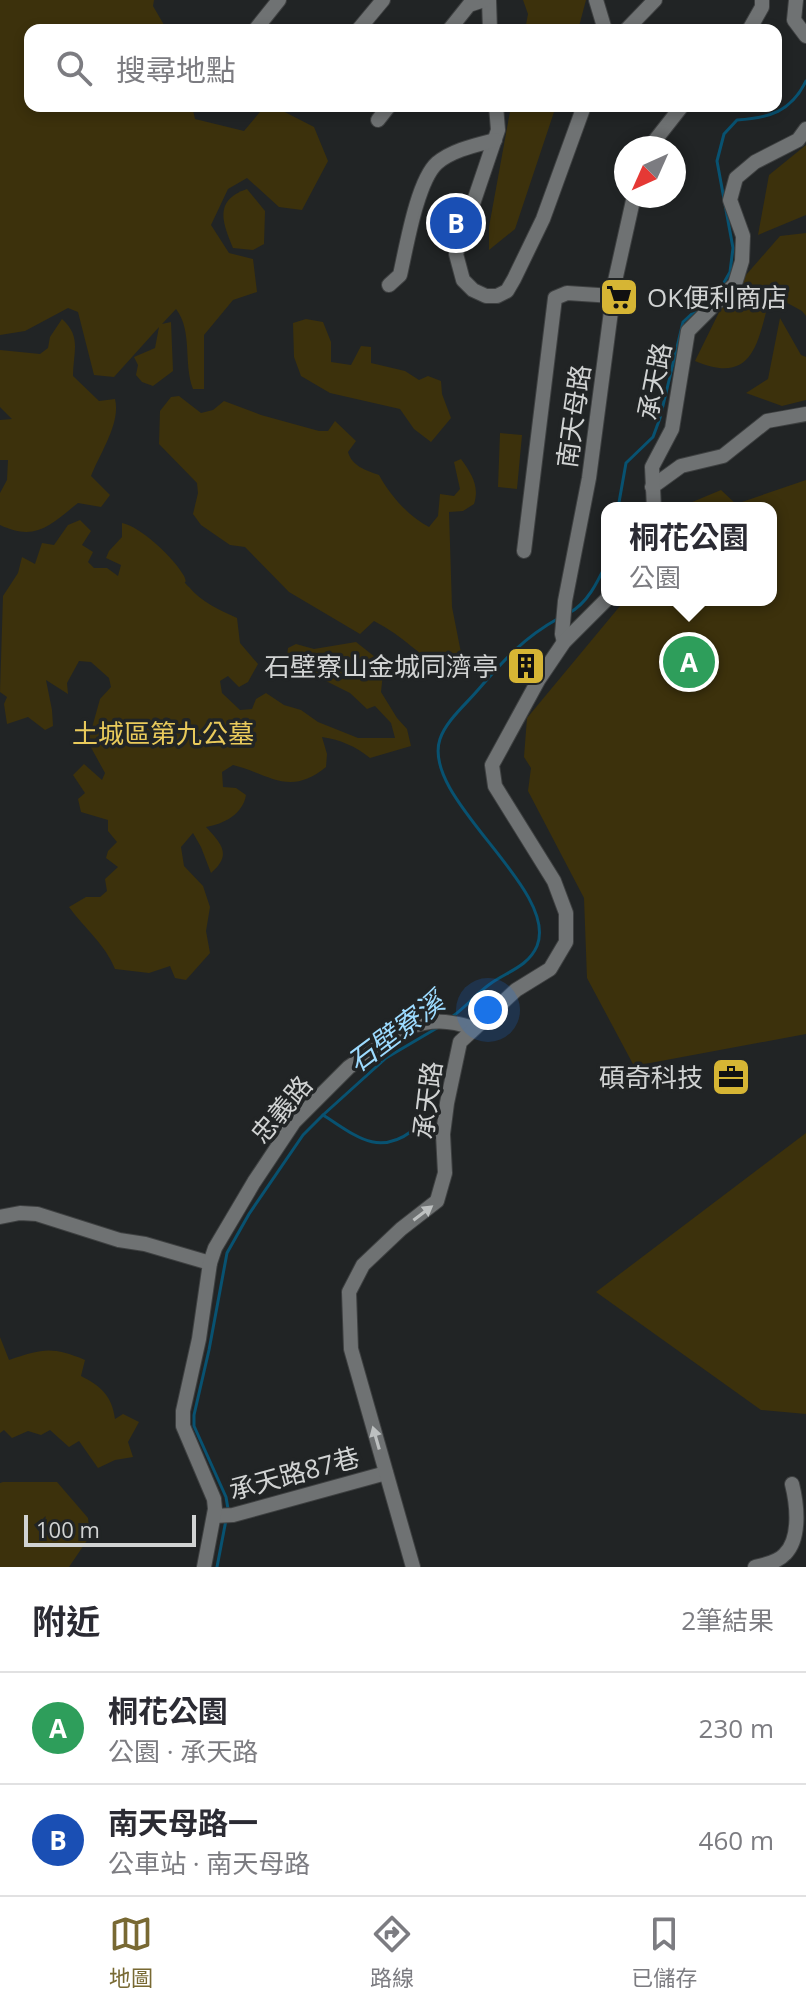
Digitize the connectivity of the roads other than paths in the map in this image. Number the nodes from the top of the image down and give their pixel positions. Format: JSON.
{"nodes":[{"id":1,"x":279,"y":0,"type":"edge"},
{"id":2,"x":383,"y":0,"type":"edge"},
{"id":3,"x":486,"y":0,"type":"edge"},
{"id":4,"x":596,"y":0,"type":"edge"},
{"id":5,"x":655,"y":0,"type":"edge"},
{"id":6,"x":762,"y":0,"type":"edge"},
{"id":7,"x":796,"y":0,"type":"edge"},
{"id":8,"x":260,"y":24,"type":"edge"},
{"id":9,"x":363,"y":24,"type":"edge"},
{"id":10,"x":454,"y":24,"type":"edge"},
{"id":11,"x":489,"y":24,"type":"edge"},
{"id":12,"x":603,"y":24,"type":"edge"},
{"id":13,"x":632,"y":24,"type":"edge"},
{"id":14,"x":752,"y":24,"type":"edge"},
{"id":15,"x":806,"y":36,"type":"edge"},
{"id":16,"x":384,"y":112,"type":"edge"},
{"id":17,"x":496,"y":112,"type":"edge"},
{"id":18,"x":582,"y":112,"type":"edge"},
{"id":19,"x":677,"y":112,"type":"edge"},
{"id":20,"x":378,"y":120,"type":"dead end"},
{"id":21,"x":806,"y":129,"type":"edge"},
{"id":22,"x":658,"y":136,"type":"edge"},
{"id":23,"x":495,"y":140,"type":"junction"},
{"id":24,"x":631,"y":208,"type":"edge"},
{"id":25,"x":389,"y":285,"type":"dead end"},
{"id":26,"x":613,"y":296,"type":"junction"},
{"id":27,"x":806,"y":414,"type":"edge"},
{"id":28,"x":652,"y":487,"type":"junction"},
{"id":29,"x":653,"y":502,"type":"edge"},
{"id":30,"x":524,"y":551,"type":"dead end"},
{"id":31,"x":601,"y":604,"type":"edge"},
{"id":32,"x":563,"y":638,"type":"junction"},
{"id":33,"x":473,"y":1028,"type":"junction"},
{"id":34,"x":0,"y":1217,"type":"edge"},
{"id":35,"x":210,"y":1263,"type":"junction"},
{"id":36,"x":386,"y":1473,"type":"junction"},
{"id":37,"x":792,"y":1484,"type":"dead end"},
{"id":38,"x":223,"y":1516,"type":"junction"},
{"id":39,"x":204,"y":1567,"type":"edge"},
{"id":40,"x":413,"y":1567,"type":"edge"},
{"id":41,"x":755,"y":1567,"type":"edge"}],
"edges":[{"from":1,"to":8,"type":"street"},
{"from":2,"to":9,"type":"street"},
{"from":3,"to":10,"type":"street"},
{"from":3,"to":11,"type":"street"},
{"from":4,"to":12,"type":"street"},
{"from":5,"to":13,"type":"street"},
{"from":6,"to":14,"type":"street"},
{"from":7,"to":15,"type":"street"},
{"from":16,"to":20,"type":"street"},
{"from":17,"to":23,"type":"street"},
{"from":18,"to":23,"type":"street"},
{"from":19,"to":22,"type":"street"},
{"from":21,"to":28,"type":"street","name":"承天路"},
{"from":23,"to":25,"type":"street"},
{"from":24,"to":26,"type":"street","name":"南天母路"},
{"from":26,"to":30,"type":"street"},
{"from":26,"to":32,"type":"street","name":"南天母路"},
{"from":27,"to":28,"type":"street"},
{"from":28,"to":29,"type":"street","name":"承天路"},
{"from":31,"to":32,"type":"street","name":"承天路"},
{"from":32,"to":33,"type":"street","name":"承天路"},
{"from":33,"to":35,"type":"street","name":"忠義路"},
{"from":36,"to":33,"type":"street","name":"承天路","one_way":true},
{"from":34,"to":35,"type":"street"},
{"from":35,"to":38,"type":"street","name":"忠義路"},
{"from":36,"to":38,"type":"street","name":"承天路87巷"},
{"from":36,"to":40,"type":"street","name":"承天路"},
{"from":37,"to":41,"type":"street"},
{"from":38,"to":39,"type":"street","name":"忠義路"}]}
